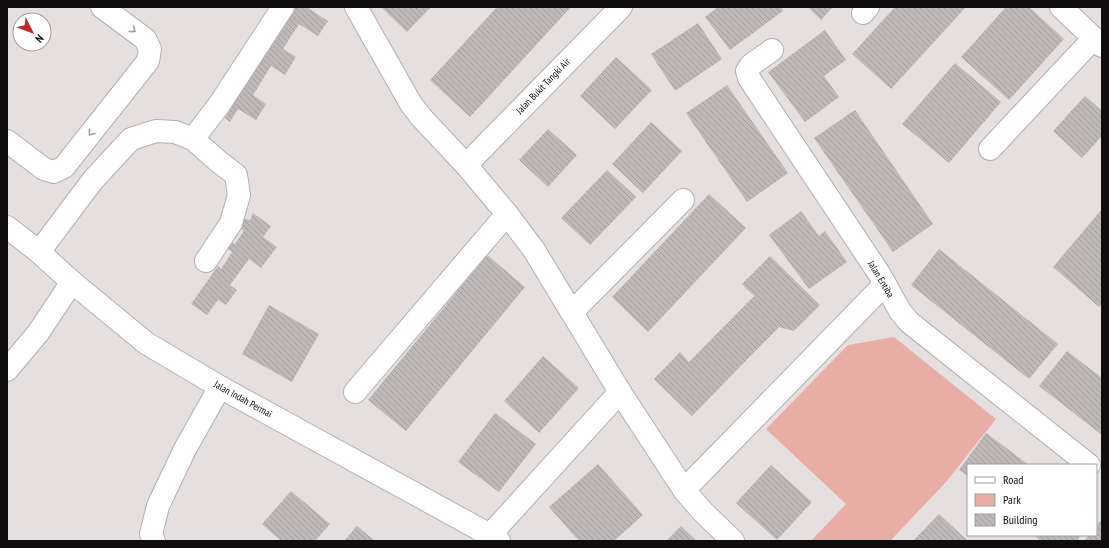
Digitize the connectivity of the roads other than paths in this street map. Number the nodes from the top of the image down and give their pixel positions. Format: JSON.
{"nodes":[{"id":1,"x":102,"y":7,"type":"edge"},
{"id":2,"x":283,"y":7,"type":"edge"},
{"id":3,"x":356,"y":7,"type":"edge"},
{"id":4,"x":621,"y":7,"type":"edge"},
{"id":5,"x":1060,"y":7,"type":"edge"},
{"id":6,"x":1098,"y":42,"type":"edge"},
{"id":7,"x":772,"y":50,"type":"dead end"},
{"id":8,"x":193,"y":139,"type":"junction"},
{"id":9,"x":7,"y":141,"type":"edge"},
{"id":10,"x":990,"y":149,"type":"dead end"},
{"id":11,"x":466,"y":165,"type":"junction"},
{"id":12,"x":683,"y":200,"type":"dead end"},
{"id":13,"x":507,"y":214,"type":"junction"},
{"id":14,"x":7,"y":227,"type":"edge"},
{"id":15,"x":39,"y":252,"type":"junction"},
{"id":16,"x":206,"y":261,"type":"dead end"},
{"id":17,"x":72,"y":282,"type":"junction"},
{"id":18,"x":885,"y":284,"type":"junction"},
{"id":19,"x":572,"y":312,"type":"junction"},
{"id":20,"x":7,"y":370,"type":"edge"},
{"id":21,"x":220,"y":387,"type":"junction"},
{"id":22,"x":355,"y":392,"type":"dead end"},
{"id":23,"x":620,"y":392,"type":"junction"},
{"id":24,"x":1088,"y":464,"type":"edge"},
{"id":25,"x":684,"y":490,"type":"junction"},
{"id":26,"x":495,"y":538,"type":"edge"},
{"id":27,"x":154,"y":541,"type":"edge"},
{"id":28,"x":733,"y":541,"type":"edge"}],
"edges":[{"from":1,"to":9,"type":"street","one_way":true},
{"from":2,"to":8,"type":"street"},
{"from":3,"to":11,"type":"street"},
{"from":4,"to":11,"type":"street","name":"Jalan Bukit Tangki Air"},
{"from":5,"to":6,"type":"street"},
{"from":6,"to":10,"type":"street"},
{"from":7,"to":18,"type":"street","name":"Jalan Entiba"},
{"from":8,"to":15,"type":"street"},
{"from":8,"to":16,"type":"street"},
{"from":11,"to":13,"type":"street"},
{"from":12,"to":19,"type":"street"},
{"from":13,"to":19,"type":"street"},
{"from":13,"to":22,"type":"street"},
{"from":14,"to":15,"type":"street","name":"Jalan Indah Permai"},
{"from":15,"to":17,"type":"street","name":"Jalan Indah Permai"},
{"from":17,"to":20,"type":"street"},
{"from":17,"to":21,"type":"street","name":"Jalan Indah Permai"},
{"from":18,"to":24,"type":"street","name":"Jalan Entiba"},
{"from":18,"to":25,"type":"street"},
{"from":19,"to":23,"type":"street"},
{"from":21,"to":26,"type":"street","name":"Jalan Indah Permai"},
{"from":21,"to":27,"type":"street"},
{"from":23,"to":25,"type":"street"},
{"from":23,"to":26,"type":"street"},
{"from":25,"to":28,"type":"street"}]}
